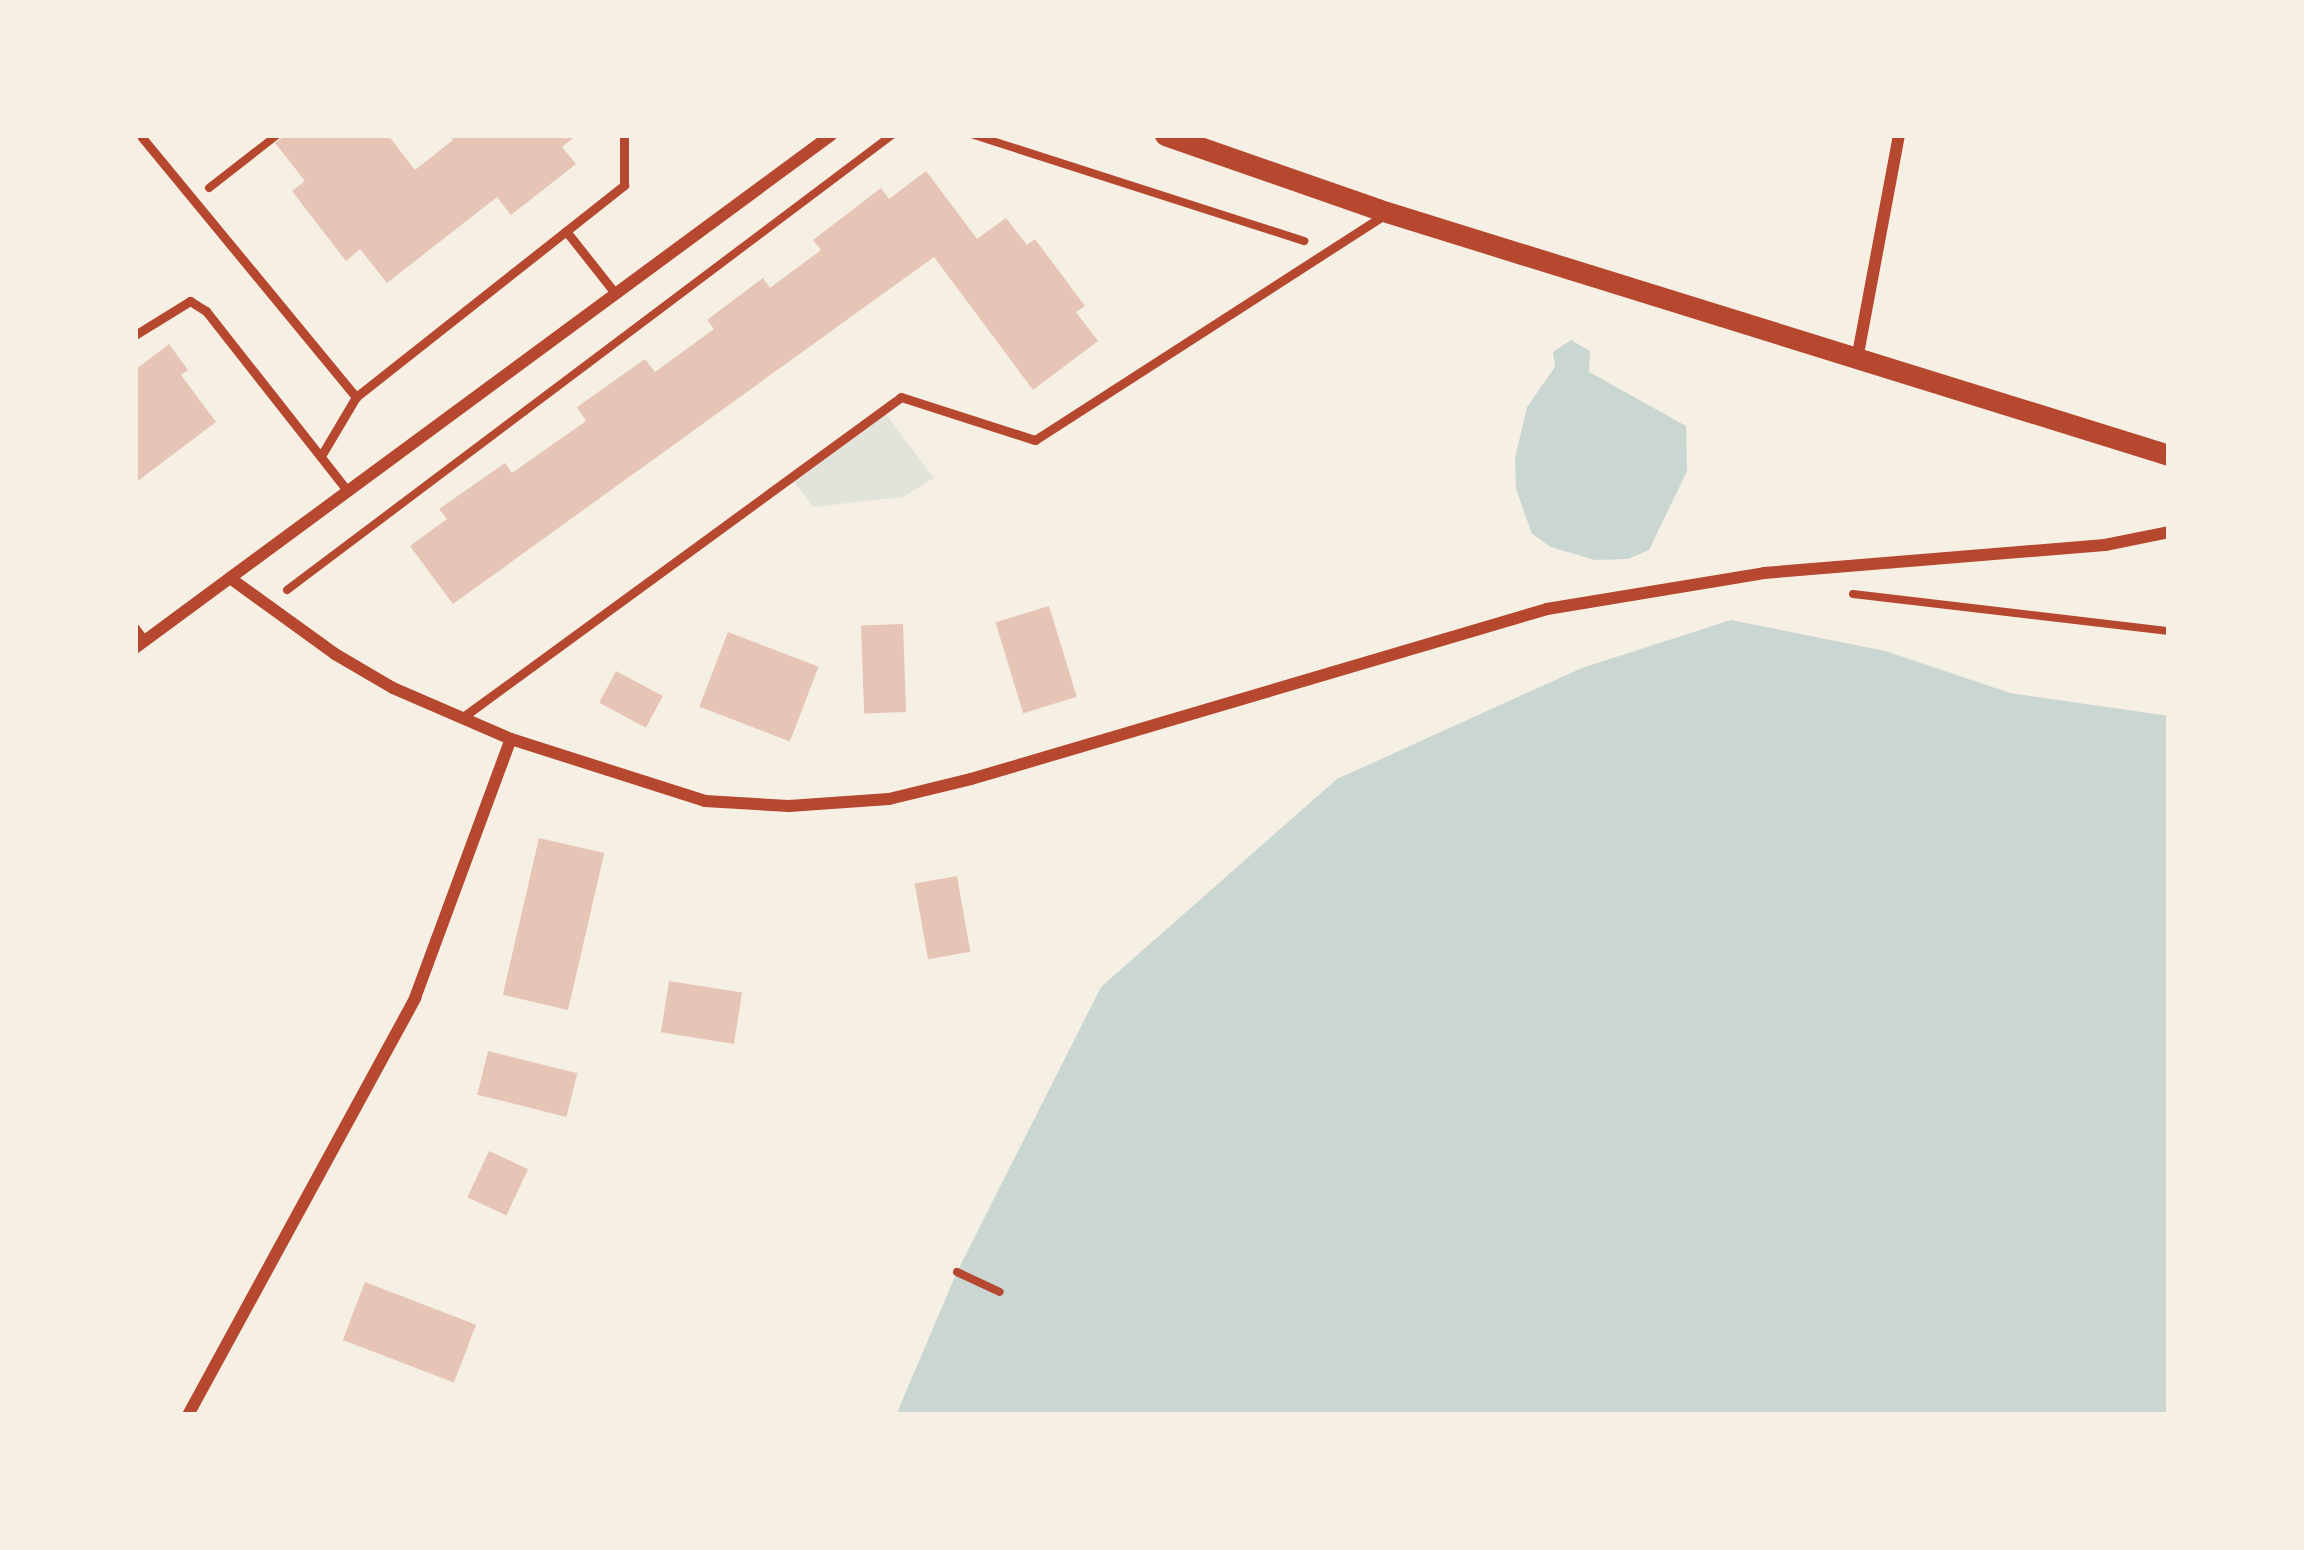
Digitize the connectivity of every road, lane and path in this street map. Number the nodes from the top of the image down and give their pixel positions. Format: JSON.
{"nodes":[{"id":1,"x":140,"y":135,"type":"edge"},
{"id":2,"x":277,"y":135,"type":"edge"},
{"id":3,"x":624,"y":135,"type":"edge"},
{"id":4,"x":831,"y":135,"type":"edge"},
{"id":5,"x":892,"y":135,"type":"edge"},
{"id":6,"x":974,"y":135,"type":"edge"},
{"id":7,"x":1165,"y":135,"type":"edge"},
{"id":8,"x":1899,"y":135,"type":"edge"},
{"id":9,"x":1199,"y":141,"type":"edge"},
{"id":10,"x":193,"y":200,"type":"junction"},
{"id":11,"x":1389,"y":212,"type":"junction"},
{"id":12,"x":566,"y":231,"type":"junction"},
{"id":13,"x":1330,"y":249,"type":"junction"},
{"id":14,"x":615,"y":293,"type":"junction"},
{"id":15,"x":135,"y":335,"type":"edge"},
{"id":16,"x":1858,"y":354,"type":"junction"},
{"id":17,"x":356,"y":397,"type":"junction"},
{"id":18,"x":2169,"y":455,"type":"edge"},
{"id":19,"x":321,"y":456,"type":"junction"},
{"id":20,"x":347,"y":490,"type":"junction"},
{"id":21,"x":2169,"y":532,"type":"edge"},
{"id":22,"x":230,"y":578,"type":"junction"},
{"id":23,"x":1850,"y":593,"type":"dead end"},
{"id":24,"x":267,"y":606,"type":"junction"},
{"id":25,"x":2169,"y":632,"type":"edge"},
{"id":26,"x":138,"y":638,"type":"edge"},
{"id":27,"x":463,"y":717,"type":"junction"},
{"id":28,"x":511,"y":739,"type":"junction"},
{"id":29,"x":958,"y":1272,"type":"dead end"},
{"id":30,"x":1000,"y":1292,"type":"dead end"},
{"id":31,"x":188,"y":1415,"type":"edge"}],
"edges":[{"from":1,"to":10,"type":"lane"},
{"from":2,"to":10,"type":"path"},
{"from":3,"to":12,"type":"lane"},
{"from":4,"to":14,"type":"street"},
{"from":5,"to":24,"type":"path"},
{"from":6,"to":13,"type":"path"},
{"from":7,"to":9,"type":"street"},
{"from":8,"to":16,"type":"street"},
{"from":9,"to":11,"type":"street"},
{"from":10,"to":17,"type":"lane"},
{"from":11,"to":13,"type":"lane"},
{"from":11,"to":16,"type":"street"},
{"from":12,"to":14,"type":"lane"},
{"from":12,"to":17,"type":"lane"},
{"from":13,"to":27,"type":"lane"},
{"from":14,"to":20,"type":"street"},
{"from":15,"to":19,"type":"lane"},
{"from":16,"to":18,"type":"street"},
{"from":17,"to":19,"type":"lane"},
{"from":19,"to":20,"type":"lane"},
{"from":20,"to":22,"type":"street"},
{"from":21,"to":28,"type":"street"},
{"from":22,"to":24,"type":"street"},
{"from":22,"to":26,"type":"street"},
{"from":23,"to":25,"type":"path"},
{"from":24,"to":27,"type":"street"},
{"from":27,"to":28,"type":"street"},
{"from":28,"to":31,"type":"street"},
{"from":29,"to":30,"type":"path"}]}
